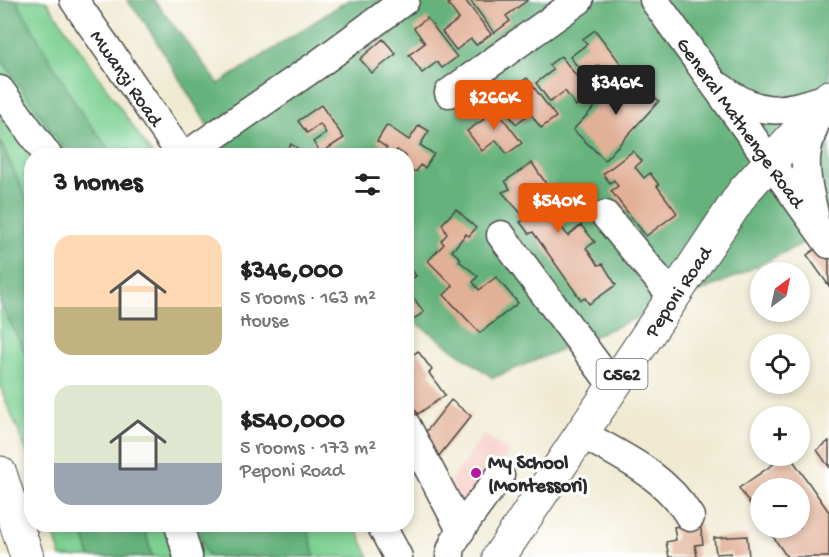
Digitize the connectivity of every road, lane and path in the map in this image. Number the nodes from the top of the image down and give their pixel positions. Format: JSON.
{"nodes":[{"id":1,"x":74,"y":0,"type":"edge"},
{"id":2,"x":405,"y":0,"type":"edge"},
{"id":3,"x":579,"y":0,"type":"edge"},
{"id":4,"x":654,"y":0,"type":"edge"},
{"id":5,"x":711,"y":80,"type":"junction"},
{"id":6,"x":0,"y":90,"type":"edge"},
{"id":7,"x":449,"y":93,"type":"dead end"},
{"id":8,"x":828,"y":98,"type":"edge"},
{"id":9,"x":42,"y":148,"type":"edge"},
{"id":10,"x":178,"y":148,"type":"edge"},
{"id":11,"x":196,"y":148,"type":"edge"},
{"id":12,"x":766,"y":156,"type":"junction"},
{"id":13,"x":605,"y":215,"type":"dead end"},
{"id":14,"x":501,"y":235,"type":"dead end"},
{"id":15,"x":823,"y":235,"type":"edge"},
{"id":16,"x":674,"y":297,"type":"junction"},
{"id":17,"x":613,"y":386,"type":"junction"},
{"id":18,"x":582,"y":434,"type":"junction"},
{"id":19,"x":414,"y":439,"type":"edge"},
{"id":20,"x":0,"y":473,"type":"edge"},
{"id":21,"x":500,"y":476,"type":"dead end"},
{"id":22,"x":690,"y":517,"type":"dead end"},
{"id":23,"x":461,"y":530,"type":"junction"},
{"id":24,"x":181,"y":532,"type":"edge"},
{"id":25,"x":27,"y":557,"type":"edge"},
{"id":26,"x":188,"y":557,"type":"edge"},
{"id":27,"x":450,"y":557,"type":"edge"},
{"id":28,"x":499,"y":557,"type":"edge"}],
"edges":[{"from":1,"to":10,"type":"street","name":"Mwanzi Road"},
{"from":2,"to":11,"type":"street"},
{"from":3,"to":7,"type":"street"},
{"from":4,"to":5,"type":"street","name":"General Mathenge Road"},
{"from":5,"to":8,"type":"street"},
{"from":5,"to":12,"type":"street","name":"General Mathenge Road"},
{"from":6,"to":9,"type":"street"},
{"from":8,"to":12,"type":"main road","name":"Peponi Road","number":"C562"},
{"from":8,"to":15,"type":"street"},
{"from":12,"to":15,"type":"street","name":"General Mathenge Road"},
{"from":12,"to":16,"type":"main road","name":"Peponi Road","number":"C562"},
{"from":13,"to":16,"type":"street"},
{"from":14,"to":17,"type":"street"},
{"from":16,"to":17,"type":"main road","name":"Peponi Road","number":"C562"},
{"from":17,"to":18,"type":"main road","name":"Peponi Road","number":"C562"},
{"from":18,"to":22,"type":"street"},
{"from":18,"to":28,"type":"main road","name":"Peponi Road","number":"C562"},
{"from":19,"to":23,"type":"street"},
{"from":20,"to":25,"type":"main road"},
{"from":21,"to":23,"type":"street"},
{"from":23,"to":27,"type":"street"},
{"from":24,"to":26,"type":"street"}]}
